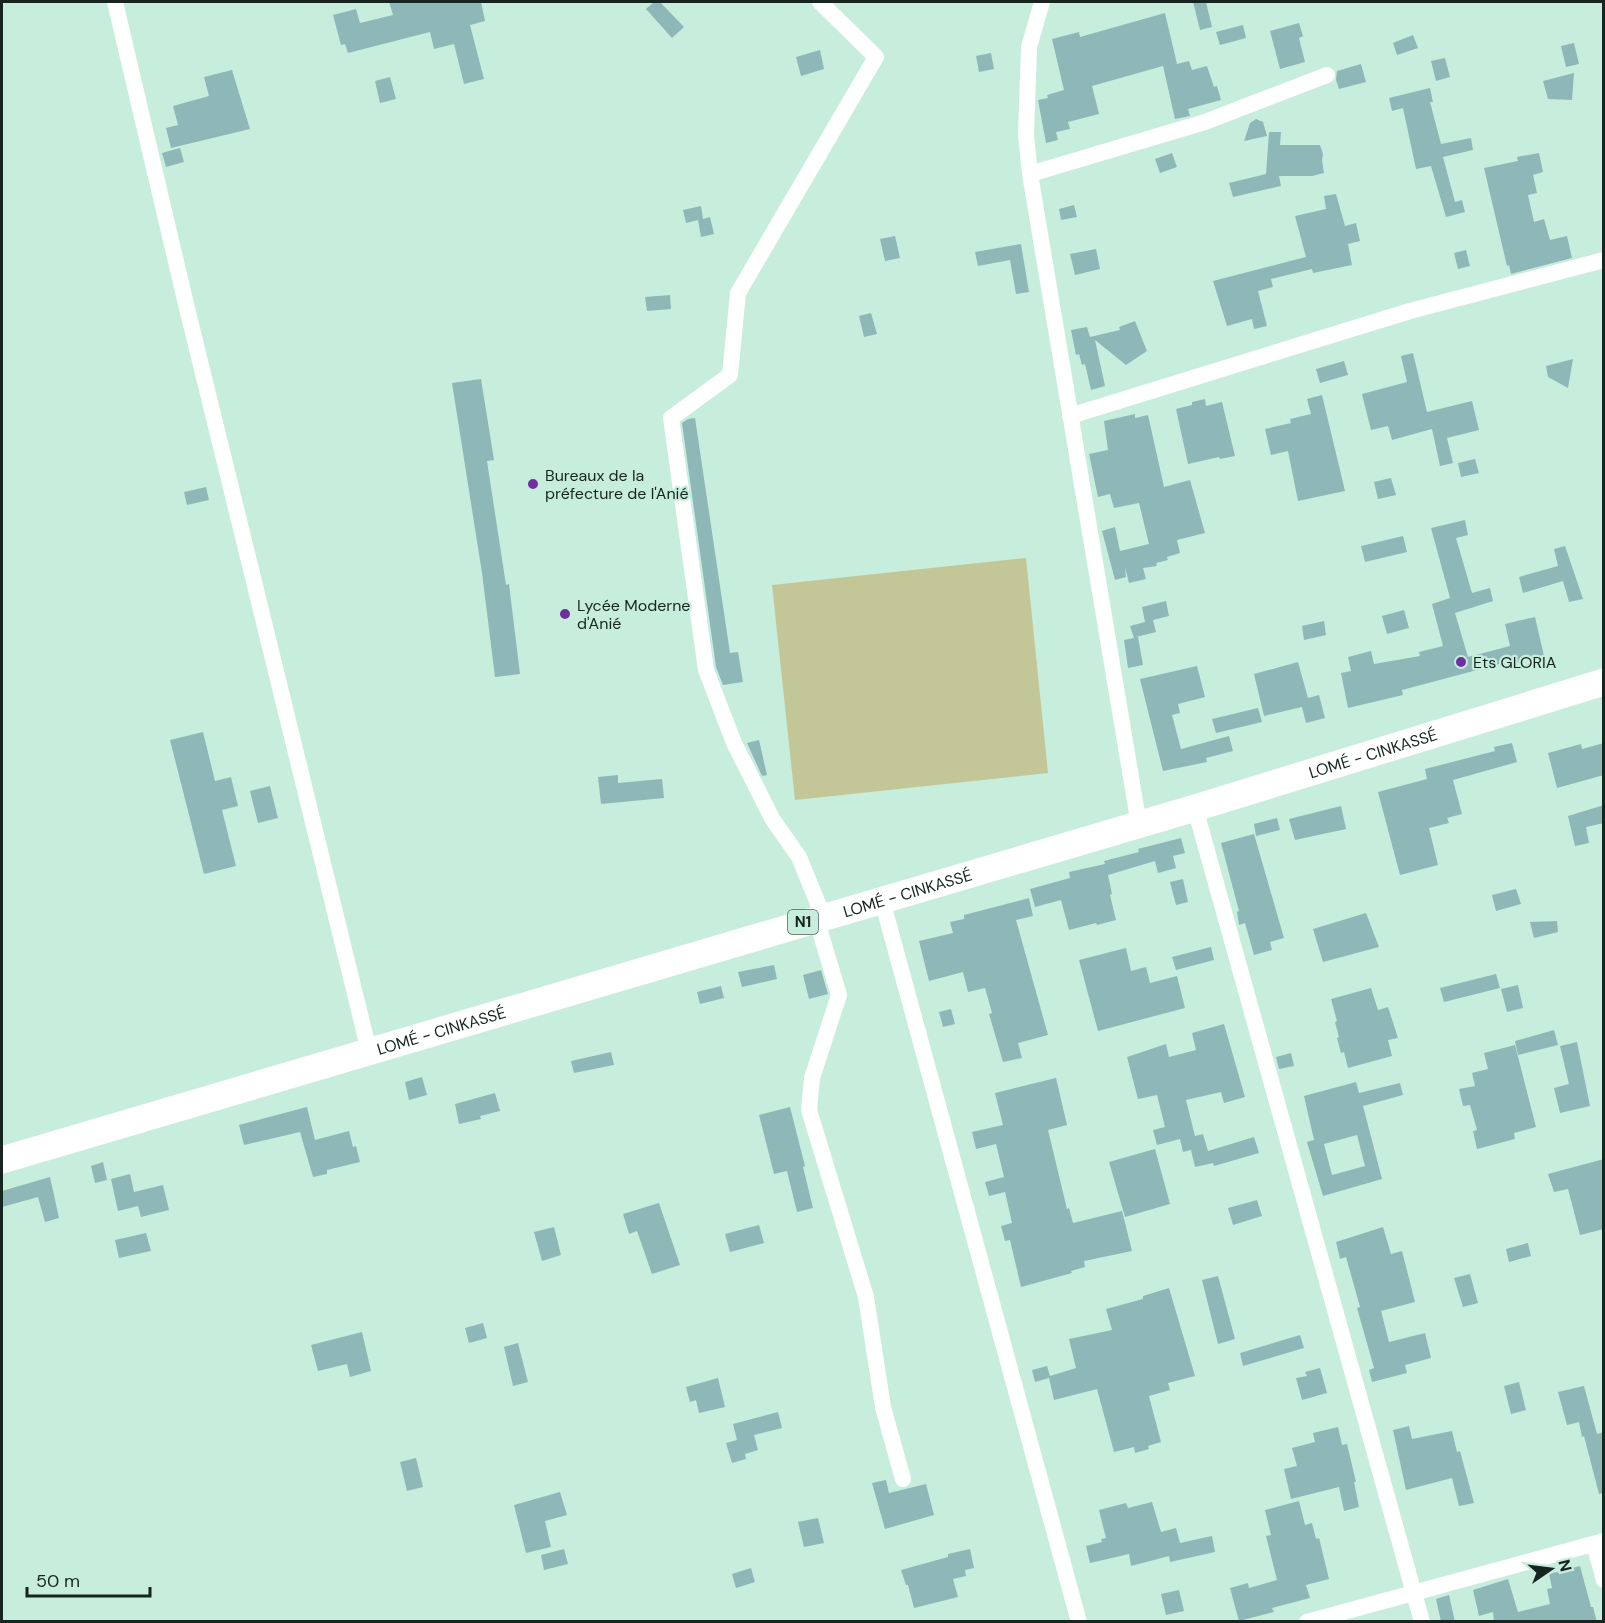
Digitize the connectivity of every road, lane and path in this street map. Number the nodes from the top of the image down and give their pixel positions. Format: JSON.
{"nodes":[{"id":1,"x":115,"y":2,"type":"edge"},
{"id":2,"x":820,"y":2,"type":"edge"},
{"id":3,"x":1042,"y":2,"type":"edge"},
{"id":4,"x":1327,"y":75,"type":"dead end"},
{"id":5,"x":1030,"y":174,"type":"junction"},
{"id":6,"x":1604,"y":260,"type":"edge"},
{"id":7,"x":1070,"y":416,"type":"junction"},
{"id":8,"x":1604,"y":682,"type":"edge"},
{"id":9,"x":1195,"y":808,"type":"junction"},
{"id":10,"x":1139,"y":825,"type":"junction"},
{"id":11,"x":882,"y":900,"type":"junction"},
{"id":12,"x":820,"y":917,"type":"junction"},
{"id":13,"x":369,"y":1051,"type":"junction"},
{"id":14,"x":2,"y":1160,"type":"edge"},
{"id":15,"x":903,"y":1479,"type":"dead end"},
{"id":16,"x":1599,"y":1542,"type":"edge"},
{"id":17,"x":1604,"y":1580,"type":"edge"},
{"id":18,"x":1414,"y":1592,"type":"junction"},
{"id":19,"x":1079,"y":1622,"type":"edge"},
{"id":20,"x":1306,"y":1622,"type":"edge"},
{"id":21,"x":1422,"y":1622,"type":"edge"}],
"edges":[{"from":1,"to":13,"type":"street"},
{"from":2,"to":12,"type":"street"},
{"from":3,"to":5,"type":"street"},
{"from":4,"to":5,"type":"street"},
{"from":5,"to":7,"type":"street"},
{"from":6,"to":7,"type":"street"},
{"from":7,"to":10,"type":"street"},
{"from":8,"to":9,"type":"highway","name":"LOMÉ - CINKASSÉ","number":"N1"},
{"from":9,"to":10,"type":"highway","name":"LOMÉ - CINKASSÉ","number":"N1"},
{"from":9,"to":18,"type":"street"},
{"from":10,"to":11,"type":"highway","name":"LOMÉ - CINKASSÉ","number":"N1"},
{"from":11,"to":12,"type":"highway","name":"LOMÉ - CINKASSÉ","number":"N1"},
{"from":11,"to":19,"type":"street"},
{"from":12,"to":13,"type":"highway","name":"LOMÉ - CINKASSÉ","number":"N1"},
{"from":12,"to":15,"type":"street"},
{"from":13,"to":14,"type":"highway","name":"LOMÉ - CINKASSÉ","number":"N1"},
{"from":16,"to":17,"type":"street"},
{"from":16,"to":18,"type":"street"},
{"from":18,"to":20,"type":"street"},
{"from":18,"to":21,"type":"street"}]}
